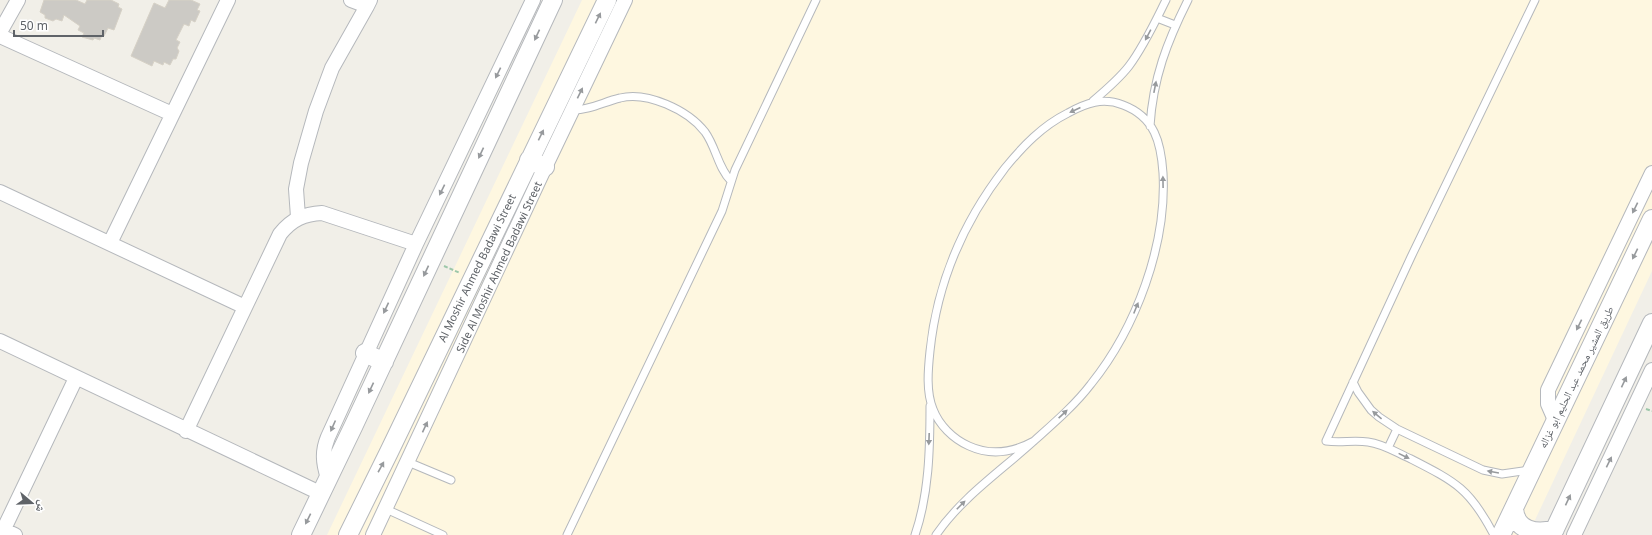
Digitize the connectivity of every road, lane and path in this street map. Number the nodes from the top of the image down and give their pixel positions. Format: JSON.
{"nodes":[{"id":1,"x":18,"y":0,"type":"edge"},
{"id":2,"x":228,"y":0,"type":"edge"},
{"id":3,"x":351,"y":0,"type":"edge"},
{"id":4,"x":533,"y":0,"type":"edge"},
{"id":5,"x":553,"y":0,"type":"edge"},
{"id":6,"x":607,"y":0,"type":"edge"},
{"id":7,"x":625,"y":0,"type":"edge"},
{"id":8,"x":816,"y":0,"type":"edge"},
{"id":9,"x":1166,"y":0,"type":"edge"},
{"id":10,"x":1188,"y":0,"type":"edge"},
{"id":11,"x":1535,"y":0,"type":"edge"},
{"id":12,"x":368,"y":3,"type":"edge"},
{"id":13,"x":1157,"y":18,"type":"junction"},
{"id":14,"x":1176,"y":25,"type":"junction"},
{"id":15,"x":0,"y":32,"type":"edge"},
{"id":16,"x":0,"y":36,"type":"edge"},
{"id":17,"x":1092,"y":102,"type":"junction"},
{"id":18,"x":572,"y":110,"type":"junction"},
{"id":19,"x":172,"y":114,"type":"junction"},
{"id":20,"x":1150,"y":126,"type":"junction"},
{"id":21,"x":537,"y":163,"type":"junction"},
{"id":22,"x":1652,"y":173,"type":"edge"},
{"id":23,"x":731,"y":181,"type":"junction"},
{"id":24,"x":0,"y":192,"type":"edge"},
{"id":25,"x":298,"y":217,"type":"junction"},
{"id":26,"x":1652,"y":219,"type":"edge"},
{"id":27,"x":110,"y":243,"type":"junction"},
{"id":28,"x":416,"y":244,"type":"junction"},
{"id":29,"x":442,"y":265,"type":"dead end"},
{"id":30,"x":473,"y":278,"type":"junction"},
{"id":31,"x":245,"y":307,"type":"junction"},
{"id":32,"x":1652,"y":323,"type":"edge"},
{"id":33,"x":0,"y":341,"type":"edge"},
{"id":34,"x":365,"y":353,"type":"junction"},
{"id":35,"x":384,"y":362,"type":"junction"},
{"id":36,"x":1652,"y":370,"type":"edge"},
{"id":37,"x":76,"y":378,"type":"junction"},
{"id":38,"x":1353,"y":382,"type":"junction"},
{"id":39,"x":930,"y":400,"type":"junction"},
{"id":40,"x":1555,"y":420,"type":"junction"},
{"id":41,"x":1397,"y":429,"type":"junction"},
{"id":42,"x":186,"y":431,"type":"junction"},
{"id":43,"x":1034,"y":441,"type":"junction"},
{"id":44,"x":1388,"y":448,"type":"junction"},
{"id":45,"x":408,"y":462,"type":"junction"},
{"id":46,"x":1532,"y":470,"type":"junction"},
{"id":47,"x":451,"y":480,"type":"dead end"},
{"id":48,"x":324,"y":486,"type":"junction"},
{"id":49,"x":1514,"y":508,"type":"junction"},
{"id":50,"x":386,"y":509,"type":"junction"},
{"id":51,"x":1553,"y":532,"type":"edge"},
{"id":52,"x":7,"y":533,"type":"edge"},
{"id":53,"x":301,"y":535,"type":"edge"},
{"id":54,"x":348,"y":535,"type":"edge"},
{"id":55,"x":373,"y":535,"type":"edge"},
{"id":56,"x":443,"y":535,"type":"edge"},
{"id":57,"x":567,"y":535,"type":"edge"},
{"id":58,"x":915,"y":535,"type":"edge"},
{"id":59,"x":936,"y":535,"type":"edge"},
{"id":60,"x":1494,"y":535,"type":"edge"},
{"id":61,"x":1501,"y":535,"type":"edge"},
{"id":62,"x":1574,"y":535,"type":"edge"}],
"edges":[{"from":1,"to":15,"type":"street"},
{"from":2,"to":19,"type":"street"},
{"from":3,"to":12,"type":"street"},
{"from":4,"to":28,"type":"street","one_way":true},
{"from":5,"to":35,"type":"street","one_way":true},
{"from":21,"to":6,"type":"street","name":"Al Moshir Ahmed Badawi Street","one_way":true},
{"from":18,"to":7,"type":"street","name":"Side Al Moshir Ahmed Badawi Street","one_way":true},
{"from":8,"to":23,"type":"lane"},
{"from":9,"to":13,"type":"lane"},
{"from":10,"to":14,"type":"lane"},
{"from":11,"to":38,"type":"lane"},
{"from":12,"to":25,"type":"street"},
{"from":13,"to":14,"type":"lane"},
{"from":13,"to":17,"type":"lane","one_way":true},
{"from":20,"to":14,"type":"lane","one_way":true},
{"from":16,"to":19,"type":"street"},
{"from":17,"to":20,"type":"lane"},
{"from":17,"to":39,"type":"lane","one_way":true},
{"from":18,"to":21,"type":"street","name":"Side Al Moshir Ahmed Badawi Street"},
{"from":18,"to":23,"type":"lane"},
{"from":19,"to":27,"type":"street"},
{"from":43,"to":20,"type":"lane","one_way":true},
{"from":21,"to":30,"type":"street","name":"Al Moshir Ahmed Badawi Street"},
{"from":45,"to":21,"type":"street","name":"Side Al Moshir Ahmed Badawi Street","one_way":true},
{"from":22,"to":40,"type":"street","one_way":true},
{"from":23,"to":57,"type":"lane"},
{"from":24,"to":27,"type":"street"},
{"from":25,"to":28,"type":"street"},
{"from":25,"to":31,"type":"street"},
{"from":26,"to":40,"type":"street","name":"طريق المشير محمد عبد الحليم ابو غزاله","one_way":true},
{"from":27,"to":31,"type":"street"},
{"from":28,"to":34,"type":"street","one_way":true},
{"from":29,"to":30,"type":"path"},
{"from":54,"to":30,"type":"street","name":"Al Moshir Ahmed Badawi Street","one_way":true},
{"from":31,"to":42,"type":"street"},
{"from":51,"to":32,"type":"street","one_way":true},
{"from":33,"to":37,"type":"street"},
{"from":34,"to":35,"type":"street"},
{"from":34,"to":48,"type":"street","one_way":true},
{"from":35,"to":48,"type":"street","one_way":true},
{"from":62,"to":36,"type":"street","one_way":true},
{"from":37,"to":42,"type":"street"},
{"from":37,"to":52,"type":"street"},
{"from":41,"to":38,"type":"lane","one_way":true},
{"from":38,"to":44,"type":"lane"},
{"from":39,"to":43,"type":"lane"},
{"from":39,"to":58,"type":"lane","one_way":true},
{"from":40,"to":46,"type":"street","name":"طريق المشير محمد عبد الحليم ابو غزاله"},
{"from":41,"to":44,"type":"lane"},
{"from":46,"to":41,"type":"lane","one_way":true},
{"from":42,"to":48,"type":"street"},
{"from":59,"to":43,"type":"lane","one_way":true},
{"from":44,"to":60,"type":"lane","one_way":true},
{"from":45,"to":47,"type":"lane"},
{"from":45,"to":50,"type":"street","name":"Side Al Moshir Ahmed Badawi Street"},
{"from":46,"to":49,"type":"street","name":"طريق المشير محمد عبد الحليم ابو غزاله"},
{"from":48,"to":53,"type":"street","one_way":true},
{"from":49,"to":51,"type":"street"},
{"from":49,"to":61,"type":"street","name":"طريق المشير محمد عبد الحليم ابو غزاله"},
{"from":50,"to":55,"type":"street","name":"Side Al Moshir Ahmed Badawi Street"},
{"from":50,"to":56,"type":"lane"}]}
